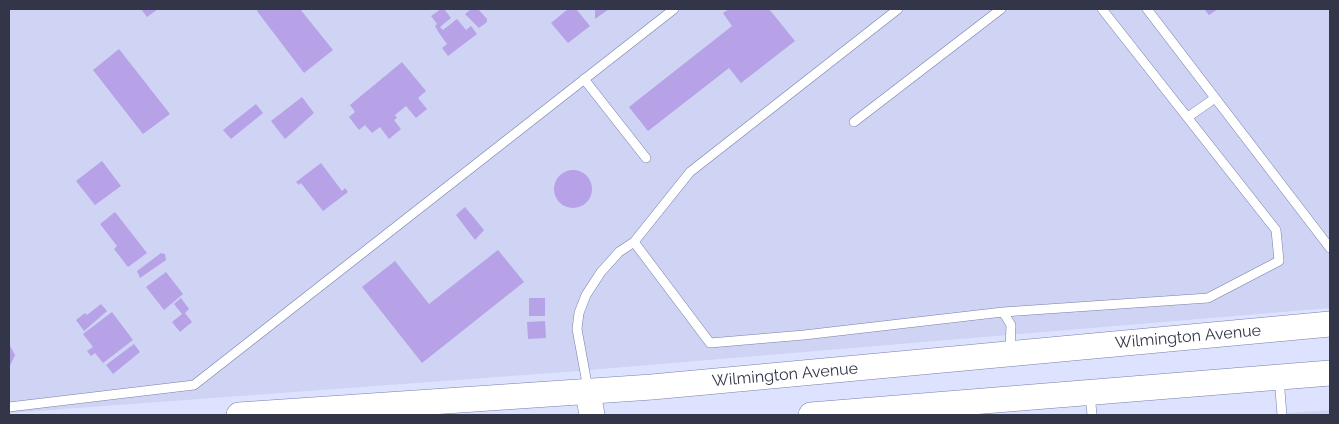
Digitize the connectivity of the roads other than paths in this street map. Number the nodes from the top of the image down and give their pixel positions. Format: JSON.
{"nodes":[{"id":1,"x":674,"y":9,"type":"edge"},
{"id":2,"x":898,"y":9,"type":"edge"},
{"id":3,"x":1001,"y":9,"type":"edge"},
{"id":4,"x":1102,"y":9,"type":"edge"},
{"id":5,"x":1147,"y":9,"type":"edge"},
{"id":6,"x":584,"y":79,"type":"junction"},
{"id":7,"x":1215,"y":98,"type":"junction"},
{"id":8,"x":1188,"y":117,"type":"junction"},
{"id":9,"x":854,"y":122,"type":"dead end"},
{"id":10,"x":646,"y":158,"type":"dead end"},
{"id":11,"x":634,"y":242,"type":"junction"},
{"id":12,"x":1330,"y":248,"type":"edge"},
{"id":13,"x":1003,"y":312,"type":"junction"},
{"id":14,"x":1330,"y":324,"type":"edge"},
{"id":15,"x":1010,"y":354,"type":"junction"},
{"id":16,"x":1330,"y":373,"type":"edge"},
{"id":17,"x":1279,"y":377,"type":"junction"},
{"id":18,"x":590,"y":403,"type":"edge"},
{"id":19,"x":1091,"y":404,"type":"edge"},
{"id":20,"x":9,"y":408,"type":"edge"},
{"id":21,"x":239,"y":415,"type":"edge"},
{"id":22,"x":811,"y":415,"type":"edge"},
{"id":23,"x":1282,"y":415,"type":"edge"}],
"edges":[{"from":1,"to":6,"type":"lane"},
{"from":2,"to":11,"type":"lane"},
{"from":3,"to":9,"type":"lane"},
{"from":4,"to":8,"type":"lane"},
{"from":5,"to":7,"type":"lane"},
{"from":6,"to":10,"type":"lane"},
{"from":6,"to":20,"type":"lane"},
{"from":7,"to":8,"type":"lane"},
{"from":7,"to":12,"type":"lane"},
{"from":8,"to":13,"type":"lane"},
{"from":11,"to":13,"type":"lane"},
{"from":11,"to":18,"type":"lane"},
{"from":13,"to":15,"type":"lane"},
{"from":14,"to":15,"type":"main road","name":"Wilmington Avenue"},
{"from":15,"to":18,"type":"main road","name":"Wilmington Avenue"},
{"from":16,"to":17,"type":"main road"},
{"from":17,"to":19,"type":"main road"},
{"from":17,"to":23,"type":"lane"},
{"from":18,"to":21,"type":"main road","name":"Wilmington Avenue"},
{"from":19,"to":22,"type":"main road"}]}
